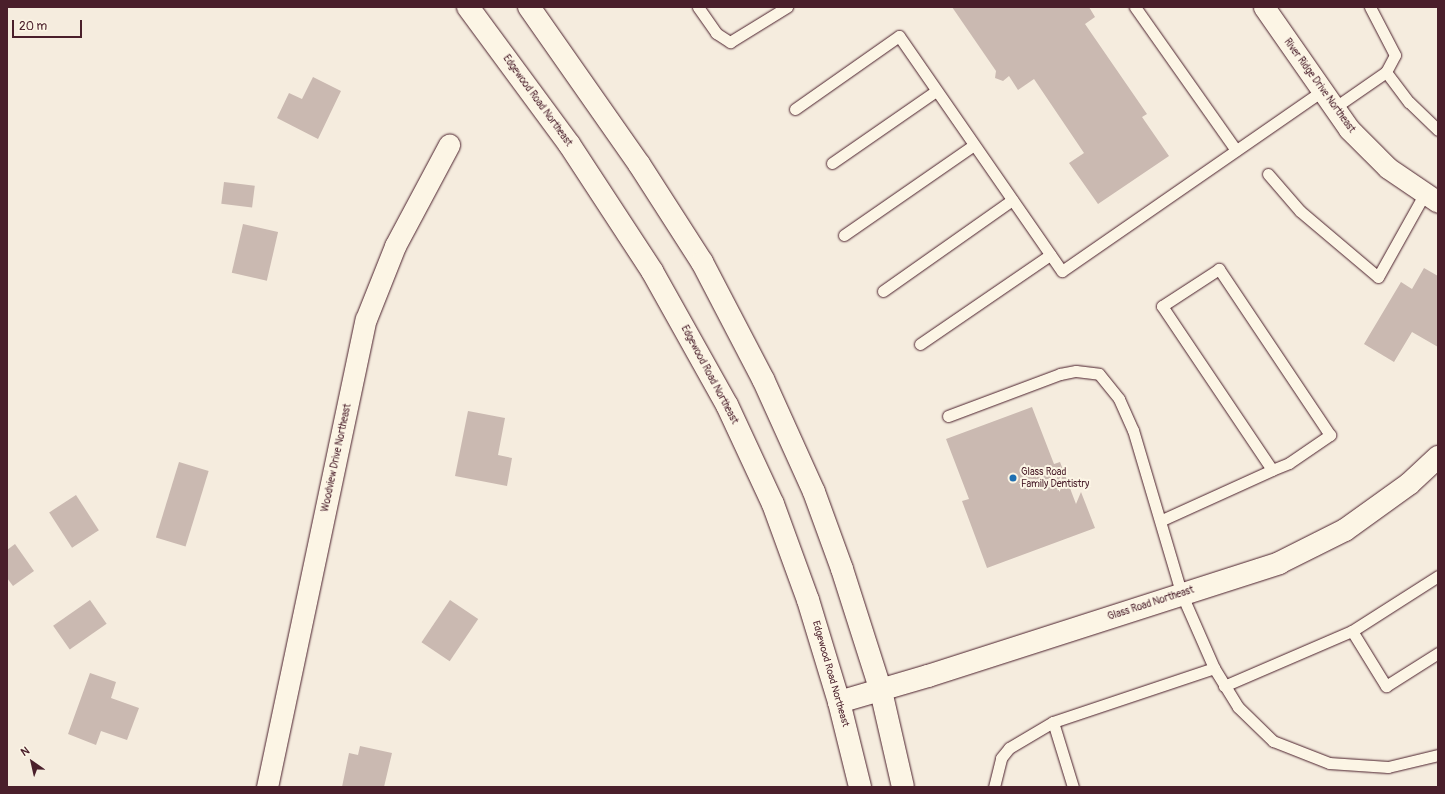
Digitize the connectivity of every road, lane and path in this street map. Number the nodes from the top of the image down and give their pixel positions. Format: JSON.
{"nodes":[{"id":1,"x":468,"y":7,"type":"edge"},
{"id":2,"x":530,"y":7,"type":"edge"},
{"id":3,"x":536,"y":7,"type":"edge"},
{"id":4,"x":698,"y":7,"type":"edge"},
{"id":5,"x":787,"y":7,"type":"edge"},
{"id":6,"x":1135,"y":7,"type":"edge"},
{"id":7,"x":1264,"y":7,"type":"edge"},
{"id":8,"x":1370,"y":7,"type":"edge"},
{"id":9,"x":552,"y":39,"type":"junction"},
{"id":10,"x":1386,"y":72,"type":"junction"},
{"id":11,"x":936,"y":91,"type":"junction"},
{"id":12,"x":1322,"y":91,"type":"junction"},
{"id":13,"x":1334,"y":108,"type":"junction"},
{"id":14,"x":795,"y":109,"type":"dead end"},
{"id":15,"x":1438,"y":130,"type":"edge"},
{"id":16,"x":449,"y":145,"type":"dead end"},
{"id":17,"x":974,"y":145,"type":"junction"},
{"id":18,"x":1236,"y":150,"type":"junction"},
{"id":19,"x":832,"y":163,"type":"dead end"},
{"id":20,"x":1268,"y":174,"type":"dead end"},
{"id":21,"x":1432,"y":198,"type":"edge"},
{"id":22,"x":1012,"y":200,"type":"junction"},
{"id":23,"x":844,"y":235,"type":"dead end"},
{"id":24,"x":1050,"y":255,"type":"junction"},
{"id":25,"x":883,"y":291,"type":"dead end"},
{"id":26,"x":920,"y":344,"type":"dead end"},
{"id":27,"x":948,"y":416,"type":"dead end"},
{"id":28,"x":1438,"y":457,"type":"edge"},
{"id":29,"x":1272,"y":470,"type":"junction"},
{"id":30,"x":1162,"y":520,"type":"junction"},
{"id":31,"x":1438,"y":576,"type":"edge"},
{"id":32,"x":1182,"y":595,"type":"junction"},
{"id":33,"x":1352,"y":631,"type":"junction"},
{"id":34,"x":1438,"y":653,"type":"edge"},
{"id":35,"x":1214,"y":668,"type":"junction"},
{"id":36,"x":1224,"y":686,"type":"junction"},
{"id":37,"x":882,"y":691,"type":"junction"},
{"id":38,"x":839,"y":702,"type":"junction"},
{"id":39,"x":1053,"y":722,"type":"junction"},
{"id":40,"x":1438,"y":754,"type":"edge"},
{"id":41,"x":267,"y":787,"type":"edge"},
{"id":42,"x":860,"y":787,"type":"edge"},
{"id":43,"x":903,"y":787,"type":"edge"},
{"id":44,"x":994,"y":787,"type":"edge"},
{"id":45,"x":1073,"y":787,"type":"edge"}],
"edges":[{"from":1,"to":38,"type":"main road","name":"Edgewood Road Northeast"},
{"from":2,"to":9,"type":"main road"},
{"from":3,"to":9,"type":"street"},
{"from":4,"to":5,"type":"lane"},
{"from":6,"to":18,"type":"lane"},
{"from":7,"to":12,"type":"street","name":"River Ridge Drive Northeast"},
{"from":8,"to":10,"type":"lane"},
{"from":9,"to":37,"type":"main road"},
{"from":10,"to":13,"type":"lane"},
{"from":10,"to":15,"type":"lane"},
{"from":11,"to":14,"type":"lane"},
{"from":11,"to":17,"type":"lane"},
{"from":11,"to":19,"type":"lane"},
{"from":12,"to":13,"type":"street","name":"River Ridge Drive Northeast"},
{"from":12,"to":18,"type":"lane"},
{"from":13,"to":21,"type":"street","name":"River Ridge Drive Northeast"},
{"from":16,"to":41,"type":"street","name":"Woodview Drive Northeast"},
{"from":17,"to":22,"type":"lane"},
{"from":17,"to":23,"type":"lane"},
{"from":18,"to":24,"type":"lane"},
{"from":20,"to":21,"type":"lane"},
{"from":22,"to":24,"type":"lane"},
{"from":22,"to":25,"type":"lane"},
{"from":24,"to":26,"type":"lane"},
{"from":27,"to":30,"type":"lane"},
{"from":28,"to":32,"type":"main road","name":"Glass Road Northeast"},
{"from":29,"to":29,"type":"lane"},
{"from":29,"to":30,"type":"lane"},
{"from":30,"to":32,"type":"lane"},
{"from":31,"to":33,"type":"lane"},
{"from":32,"to":35,"type":"lane"},
{"from":32,"to":37,"type":"main road","name":"Glass Road Northeast"},
{"from":33,"to":34,"type":"lane"},
{"from":33,"to":36,"type":"lane"},
{"from":35,"to":36,"type":"lane"},
{"from":35,"to":39,"type":"lane"},
{"from":36,"to":40,"type":"lane"},
{"from":37,"to":38,"type":"main road","name":"Glass Road Northeast"},
{"from":37,"to":43,"type":"main road"},
{"from":38,"to":42,"type":"main road","name":"Edgewood Road Northeast"},
{"from":39,"to":44,"type":"lane"},
{"from":39,"to":45,"type":"lane"}]}
